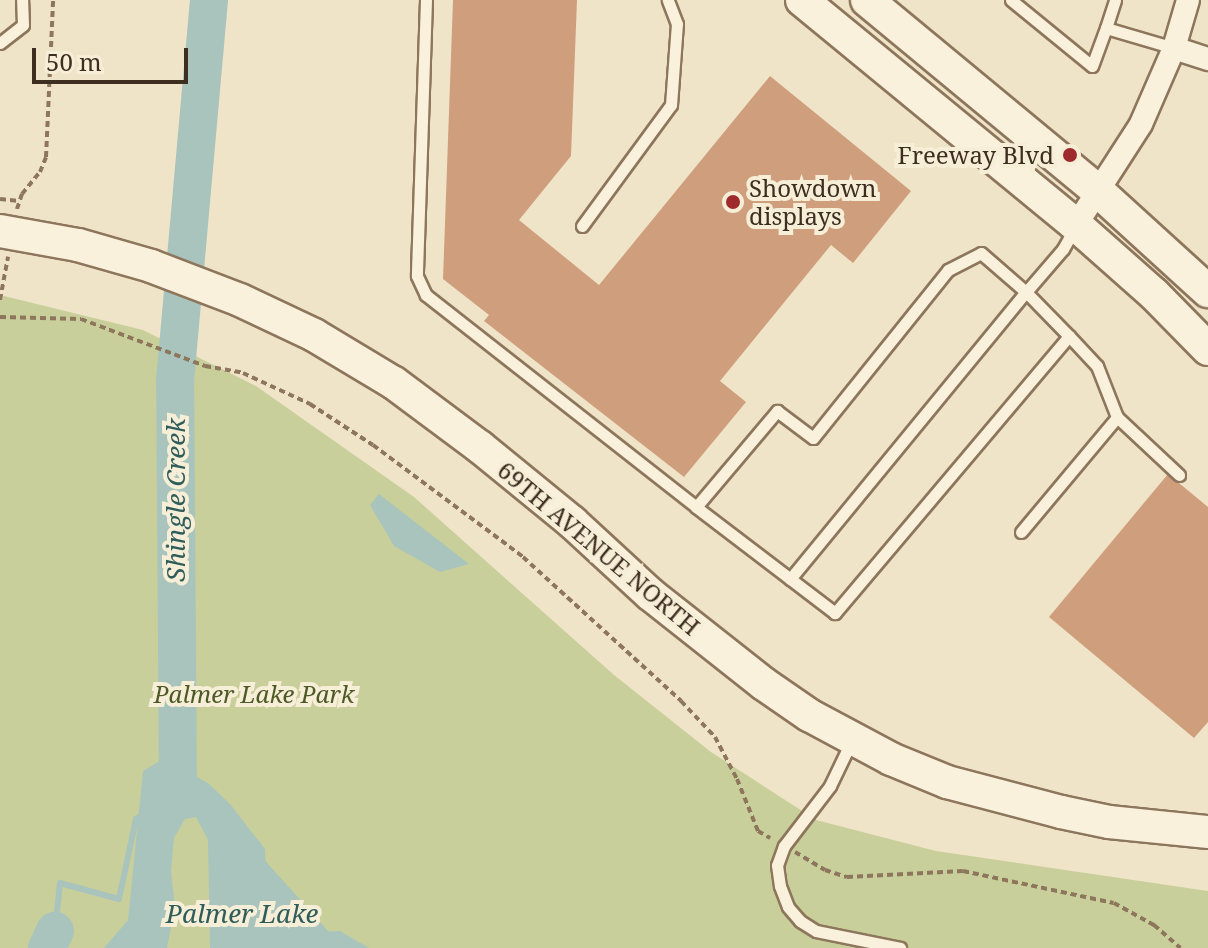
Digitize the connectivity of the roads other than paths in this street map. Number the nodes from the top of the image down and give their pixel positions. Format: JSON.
{"nodes":[{"id":1,"x":22,"y":0,"type":"edge"},
{"id":2,"x":426,"y":0,"type":"edge"},
{"id":3,"x":668,"y":0,"type":"edge"},
{"id":4,"x":802,"y":0,"type":"edge"},
{"id":5,"x":867,"y":0,"type":"edge"},
{"id":6,"x":1011,"y":0,"type":"edge"},
{"id":7,"x":1115,"y":0,"type":"edge"},
{"id":8,"x":1188,"y":0,"type":"edge"},
{"id":9,"x":1106,"y":28,"type":"junction"},
{"id":10,"x":0,"y":43,"type":"edge"},
{"id":11,"x":1174,"y":48,"type":"junction"},
{"id":12,"x":1208,"y":59,"type":"edge"},
{"id":13,"x":1098,"y":191,"type":"junction"},
{"id":14,"x":1076,"y":225,"type":"junction"},
{"id":15,"x":582,"y":226,"type":"dead end"},
{"id":16,"x":8,"y":231,"type":"edge"},
{"id":17,"x":1208,"y":291,"type":"edge"},
{"id":18,"x":1026,"y":292,"type":"junction"},
{"id":19,"x":1069,"y":336,"type":"junction"},
{"id":20,"x":1208,"y":349,"type":"edge"},
{"id":21,"x":1117,"y":417,"type":"junction"},
{"id":22,"x":1179,"y":475,"type":"dead end"},
{"id":23,"x":696,"y":507,"type":"junction"},
{"id":24,"x":1021,"y":532,"type":"dead end"},
{"id":25,"x":790,"y":579,"type":"junction"},
{"id":26,"x":853,"y":740,"type":"junction"},
{"id":27,"x":1208,"y":832,"type":"edge"},
{"id":28,"x":900,"y":948,"type":"edge"}],
"edges":[{"from":1,"to":10,"type":"lane"},
{"from":2,"to":23,"type":"lane"},
{"from":3,"to":15,"type":"lane"},
{"from":4,"to":14,"type":"street"},
{"from":5,"to":13,"type":"street"},
{"from":6,"to":9,"type":"lane"},
{"from":7,"to":9,"type":"lane"},
{"from":8,"to":11,"type":"street"},
{"from":9,"to":11,"type":"lane"},
{"from":11,"to":12,"type":"street"},
{"from":11,"to":13,"type":"street"},
{"from":13,"to":14,"type":"street"},
{"from":13,"to":17,"type":"street"},
{"from":14,"to":18,"type":"lane"},
{"from":14,"to":20,"type":"street"},
{"from":16,"to":26,"type":"street","name":"69TH AVENUE NORTH"},
{"from":18,"to":19,"type":"lane"},
{"from":18,"to":23,"type":"lane"},
{"from":18,"to":25,"type":"lane"},
{"from":19,"to":21,"type":"lane"},
{"from":19,"to":25,"type":"lane"},
{"from":21,"to":22,"type":"lane"},
{"from":21,"to":24,"type":"lane"},
{"from":23,"to":25,"type":"lane"},
{"from":26,"to":27,"type":"street","name":"69TH AVENUE NORTH"},
{"from":26,"to":28,"type":"lane"}]}
